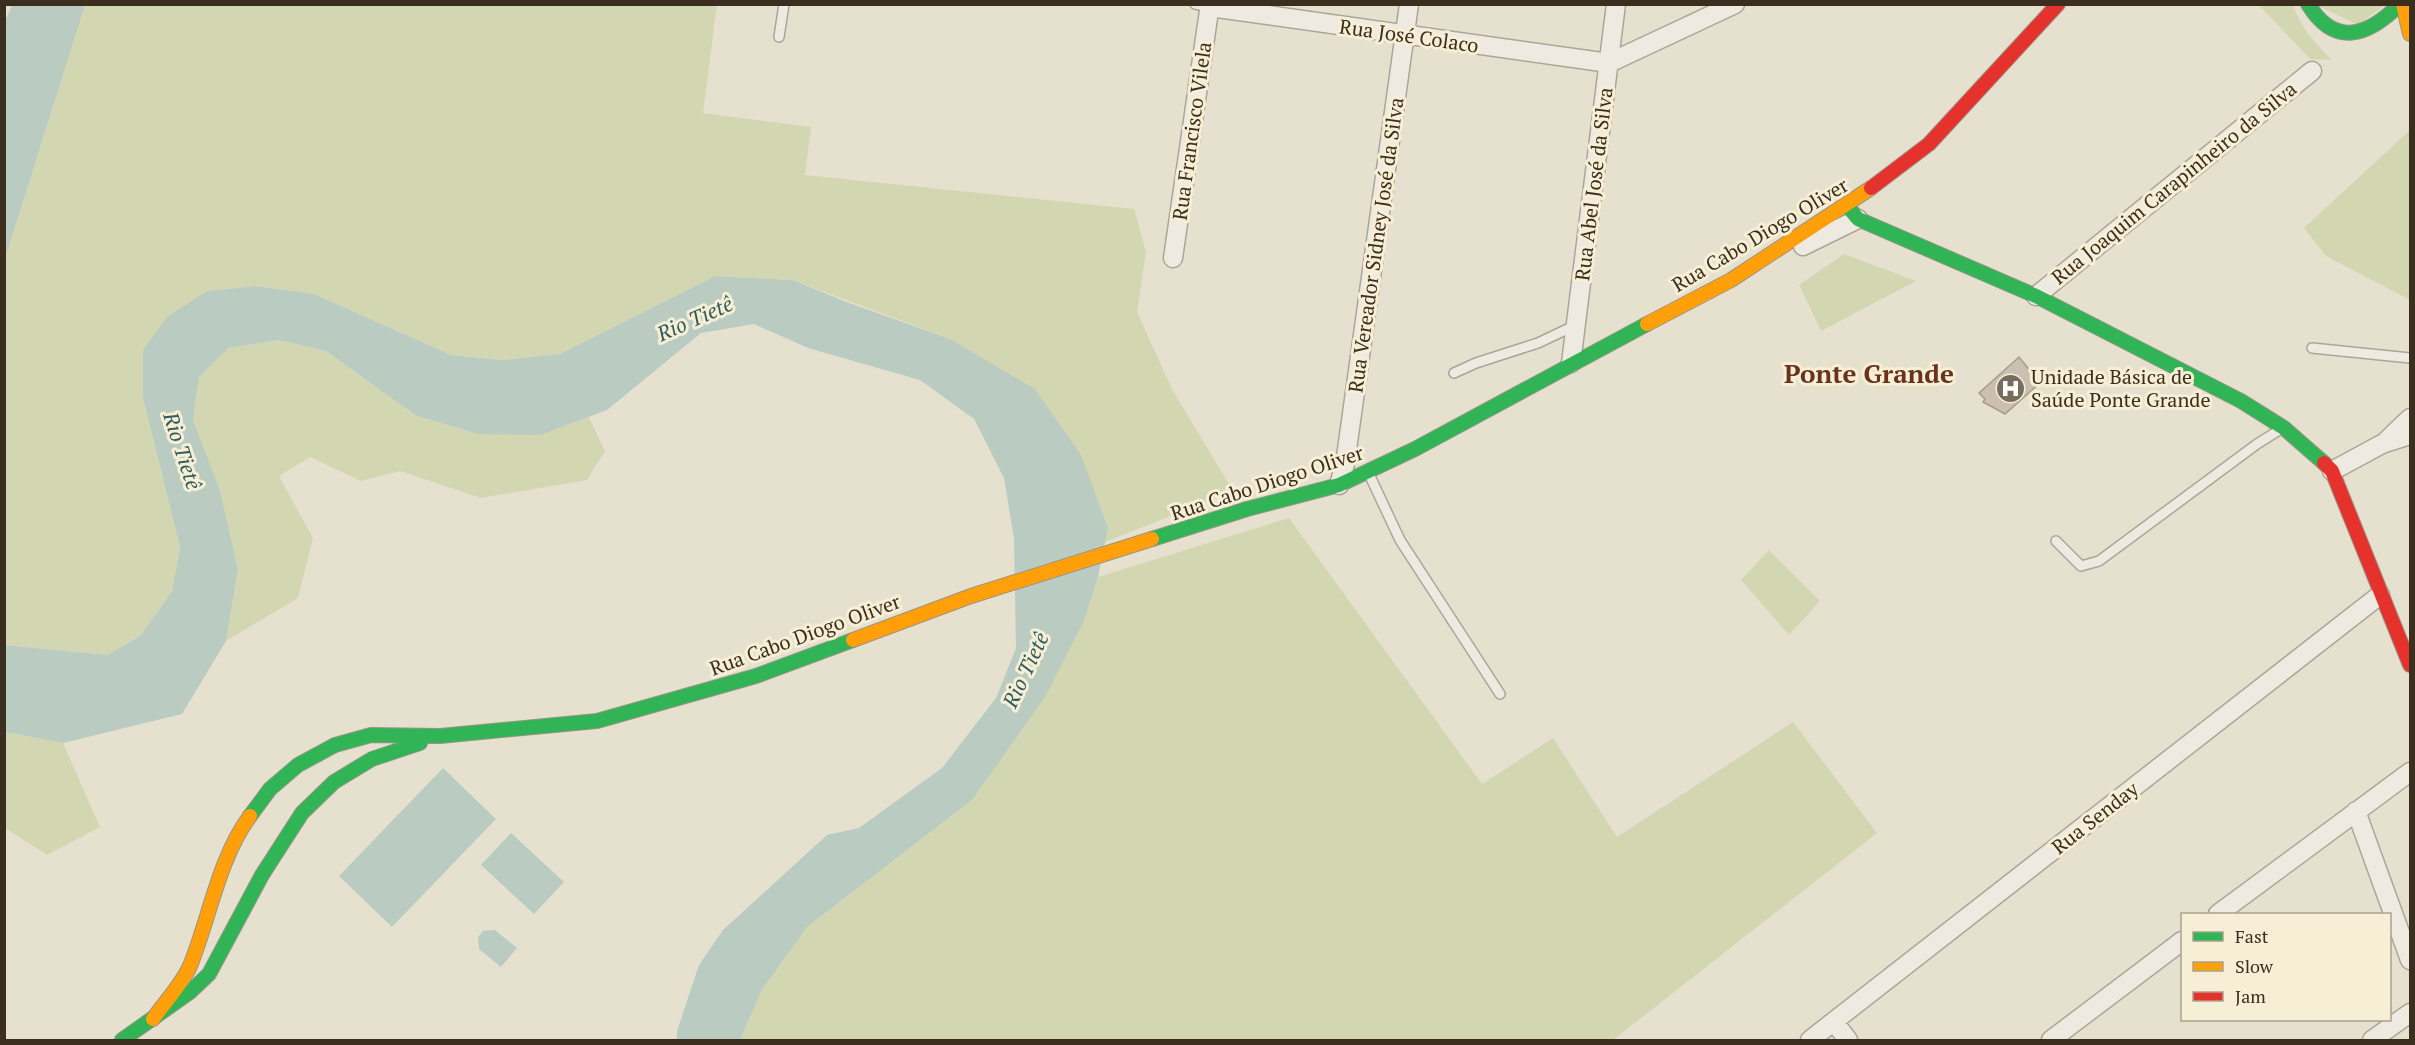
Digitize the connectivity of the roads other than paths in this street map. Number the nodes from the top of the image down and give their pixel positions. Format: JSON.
{"nodes":[{"id":1,"x":784,"y":4,"type":"edge"},
{"id":2,"x":1409,"y":4,"type":"edge"},
{"id":3,"x":1616,"y":4,"type":"edge"},
{"id":4,"x":1735,"y":4,"type":"edge"},
{"id":5,"x":2058,"y":4,"type":"edge"},
{"id":6,"x":2308,"y":4,"type":"edge"},
{"id":7,"x":2401,"y":4,"type":"edge"},
{"id":8,"x":1205,"y":5,"type":"edge"},
{"id":9,"x":2410,"y":34,"type":"edge"},
{"id":10,"x":1404,"y":36,"type":"junction"},
{"id":11,"x":779,"y":37,"type":"dead end"},
{"id":12,"x":1609,"y":63,"type":"junction"},
{"id":13,"x":2312,"y":71,"type":"dead end"},
{"id":14,"x":1852,"y":213,"type":"junction"},
{"id":15,"x":1173,"y":258,"type":"dead end"},
{"id":16,"x":1731,"y":280,"type":"joint"},
{"id":17,"x":2036,"y":296,"type":"junction"},
{"id":18,"x":1576,"y":325,"type":"junction"},
{"id":19,"x":2312,"y":348,"type":"dead end"},
{"id":20,"x":2410,"y":358,"type":"edge"},
{"id":21,"x":1571,"y":363,"type":"junction"},
{"id":22,"x":1454,"y":373,"type":"dead end"},
{"id":23,"x":2410,"y":418,"type":"edge"},
{"id":24,"x":2284,"y":428,"type":"junction"},
{"id":25,"x":2410,"y":435,"type":"edge"},
{"id":26,"x":2382,"y":444,"type":"junction"},
{"id":27,"x":2332,"y":471,"type":"junction"},
{"id":28,"x":1368,"y":472,"type":"junction"},
{"id":29,"x":1339,"y":484,"type":"junction"},
{"id":30,"x":2056,"y":541,"type":"dead end"},
{"id":31,"x":2380,"y":595,"type":"junction"},
{"id":32,"x":2410,"y":665,"type":"edge"},
{"id":33,"x":1500,"y":694,"type":"dead end"},
{"id":34,"x":440,"y":736,"type":"junction"},
{"id":35,"x":2410,"y":772,"type":"edge"},
{"id":36,"x":2356,"y":811,"type":"junction"},
{"id":37,"x":240,"y":830,"type":"junction"},
{"id":38,"x":262,"y":875,"type":"junction"},
{"id":39,"x":2221,"y":913,"type":"edge"},
{"id":40,"x":2181,"y":942,"type":"edge"},
{"id":41,"x":2410,"y":960,"type":"edge"},
{"id":42,"x":2410,"y":1013,"type":"edge"},
{"id":43,"x":153,"y":1019,"type":"junction"},
{"id":44,"x":1834,"y":1022,"type":"junction"},
{"id":45,"x":122,"y":1041,"type":"edge"},
{"id":46,"x":1810,"y":1041,"type":"edge"},
{"id":47,"x":1848,"y":1041,"type":"edge"},
{"id":48,"x":2051,"y":1041,"type":"edge"},
{"id":49,"x":2372,"y":1041,"type":"edge"}],
"edges":[{"from":1,"to":11,"type":"lane"},
{"from":2,"to":10,"type":"street","name":"Rua Vereador Sidney José da Silva"},
{"from":3,"to":12,"type":"street","name":"Rua Abel José da Silva"},
{"from":4,"to":12,"type":"street"},
{"from":5,"to":14,"type":"main road","name":"Rua Cabo Diogo Oliver"},
{"from":6,"to":7,"type":"main road"},
{"from":7,"to":9,"type":"main road"},
{"from":8,"to":10,"type":"street","name":"Rua José Colaco"},
{"from":8,"to":15,"type":"street","name":"Rua Francisco Vilela"},
{"from":10,"to":12,"type":"street","name":"Rua José Colaco"},
{"from":10,"to":29,"type":"street","name":"Rua Vereador Sidney José da Silva"},
{"from":12,"to":18,"type":"street","name":"Rua Abel José da Silva"},
{"from":13,"to":17,"type":"street","name":"Rua Joaquim Carapinheiro da Silva"},
{"from":14,"to":16,"type":"street"},
{"from":14,"to":17,"type":"main road"},
{"from":16,"to":21,"type":"main road","name":"Rua Cabo Diogo Oliver"},
{"from":17,"to":24,"type":"main road"},
{"from":18,"to":21,"type":"street","name":"Rua Abel José da Silva"},
{"from":18,"to":22,"type":"lane"},
{"from":19,"to":20,"type":"lane"},
{"from":21,"to":28,"type":"main road","name":"Rua Cabo Diogo Oliver"},
{"from":23,"to":26,"type":"street"},
{"from":24,"to":27,"type":"main road"},
{"from":24,"to":30,"type":"lane"},
{"from":25,"to":26,"type":"street"},
{"from":26,"to":27,"type":"street"},
{"from":27,"to":31,"type":"main road"},
{"from":28,"to":29,"type":"main road","name":"Rua Cabo Diogo Oliver"},
{"from":28,"to":33,"type":"lane"},
{"from":29,"to":34,"type":"main road","name":"Rua Cabo Diogo Oliver"},
{"from":31,"to":32,"type":"main road"},
{"from":31,"to":44,"type":"street","name":"Rua Senday"},
{"from":34,"to":37,"type":"main road","name":"Rua Cabo Diogo Oliver"},
{"from":34,"to":38,"type":"main road","name":"Rua Cabo Diogo Oliver"},
{"from":35,"to":36,"type":"street"},
{"from":36,"to":39,"type":"street"},
{"from":36,"to":41,"type":"street"},
{"from":37,"to":38,"type":"main road"},
{"from":37,"to":43,"type":"main road","name":"Rua Cabo Diogo Oliver"},
{"from":38,"to":43,"type":"main road","name":"Rua Cabo Diogo Oliver"},
{"from":40,"to":48,"type":"street"},
{"from":42,"to":49,"type":"street"},
{"from":43,"to":45,"type":"main road","name":"Rua Cabo Diogo Oliver"},
{"from":44,"to":46,"type":"street","name":"Rua Senday"},
{"from":44,"to":47,"type":"street"}]}
